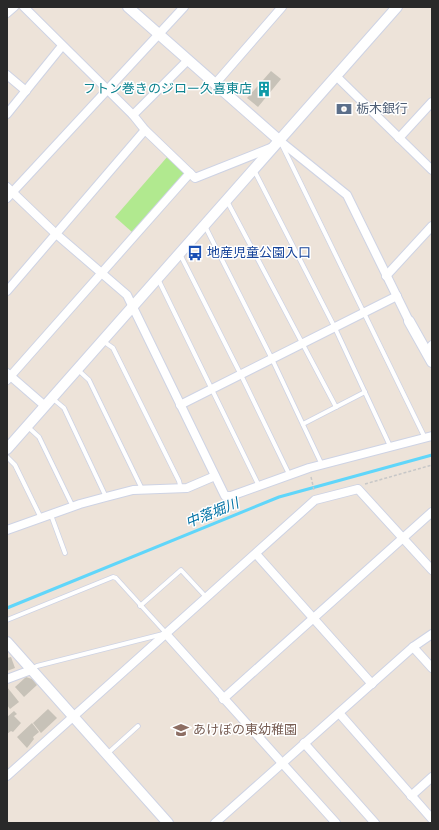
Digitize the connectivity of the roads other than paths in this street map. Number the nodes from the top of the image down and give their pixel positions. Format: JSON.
{"nodes":[{"id":1,"x":14,"y":7,"type":"edge"},
{"id":2,"x":24,"y":7,"type":"edge"},
{"id":3,"x":128,"y":7,"type":"edge"},
{"id":4,"x":184,"y":7,"type":"edge"},
{"id":5,"x":282,"y":7,"type":"edge"},
{"id":6,"x":397,"y":7,"type":"edge"},
{"id":7,"x":7,"y":13,"type":"edge"},
{"id":8,"x":158,"y":34,"type":"junction"},
{"id":9,"x":62,"y":46,"type":"junction"},
{"id":10,"x":188,"y":60,"type":"junction"},
{"id":11,"x":7,"y":75,"type":"edge"},
{"id":12,"x":336,"y":76,"type":"junction"},
{"id":13,"x":215,"y":84,"type":"junction"},
{"id":14,"x":106,"y":90,"type":"junction"},
{"id":15,"x":26,"y":91,"type":"junction"},
{"id":16,"x":432,"y":102,"type":"edge"},
{"id":17,"x":7,"y":114,"type":"edge"},
{"id":18,"x":133,"y":115,"type":"junction"},
{"id":19,"x":145,"y":130,"type":"junction"},
{"id":20,"x":399,"y":138,"type":"junction"},
{"id":21,"x":278,"y":144,"type":"junction"},
{"id":22,"x":254,"y":170,"type":"junction"},
{"id":23,"x":432,"y":170,"type":"edge"},
{"id":24,"x":190,"y":173,"type":"junction"},
{"id":25,"x":9,"y":193,"type":"edge"},
{"id":26,"x":227,"y":201,"type":"junction"},
{"id":27,"x":205,"y":226,"type":"junction"},
{"id":28,"x":432,"y":226,"type":"edge"},
{"id":29,"x":55,"y":233,"type":"junction"},
{"id":30,"x":180,"y":254,"type":"junction"},
{"id":31,"x":101,"y":273,"type":"junction"},
{"id":32,"x":386,"y":276,"type":"junction"},
{"id":33,"x":158,"y":278,"type":"junction"},
{"id":34,"x":7,"y":291,"type":"edge"},
{"id":35,"x":396,"y":296,"type":"junction"},
{"id":36,"x":133,"y":307,"type":"junction"},
{"id":37,"x":363,"y":313,"type":"junction"},
{"id":38,"x":409,"y":321,"type":"joint"},
{"id":39,"x":335,"y":328,"type":"junction"},
{"id":40,"x":103,"y":341,"type":"junction"},
{"id":41,"x":304,"y":344,"type":"junction"},
{"id":42,"x":429,"y":348,"type":"edge"},
{"id":43,"x":272,"y":360,"type":"junction"},
{"id":44,"x":432,"y":362,"type":"edge"},
{"id":45,"x":78,"y":369,"type":"junction"},
{"id":46,"x":241,"y":375,"type":"junction"},
{"id":47,"x":8,"y":376,"type":"edge"},
{"id":48,"x":211,"y":389,"type":"junction"},
{"id":49,"x":365,"y":392,"type":"junction"},
{"id":50,"x":49,"y":402,"type":"junction"},
{"id":51,"x":180,"y":405,"type":"junction"},
{"id":52,"x":336,"y":407,"type":"junction"},
{"id":53,"x":303,"y":424,"type":"junction"},
{"id":54,"x":27,"y":426,"type":"junction"},
{"id":55,"x":428,"y":437,"type":"edge"},
{"id":56,"x":390,"y":446,"type":"junction"},
{"id":57,"x":7,"y":449,"type":"edge"},
{"id":58,"x":7,"y":457,"type":"edge"},
{"id":59,"x":322,"y":465,"type":"junction"},
{"id":60,"x":289,"y":474,"type":"junction"},
{"id":61,"x":215,"y":476,"type":"junction"},
{"id":62,"x":259,"y":486,"type":"junction"},
{"id":63,"x":142,"y":489,"type":"junction"},
{"id":64,"x":181,"y":489,"type":"junction"},
{"id":65,"x":106,"y":497,"type":"junction"},
{"id":66,"x":73,"y":507,"type":"junction"},
{"id":67,"x":432,"y":512,"type":"edge"},
{"id":68,"x":51,"y":515,"type":"junction"},
{"id":69,"x":41,"y":518,"type":"junction"},
{"id":70,"x":7,"y":530,"type":"edge"},
{"id":71,"x":403,"y":537,"type":"junction"},
{"id":72,"x":65,"y":553,"type":"dead end"},
{"id":73,"x":256,"y":554,"type":"junction"},
{"id":74,"x":432,"y":570,"type":"edge"},
{"id":75,"x":206,"y":597,"type":"junction"},
{"id":76,"x":140,"y":606,"type":"junction"},
{"id":77,"x":313,"y":618,"type":"junction"},
{"id":78,"x":7,"y":620,"type":"edge"},
{"id":79,"x":166,"y":634,"type":"junction"},
{"id":80,"x":432,"y":634,"type":"edge"},
{"id":81,"x":7,"y":642,"type":"edge"},
{"id":82,"x":413,"y":647,"type":"junction"},
{"id":83,"x":432,"y":668,"type":"edge"},
{"id":84,"x":31,"y":670,"type":"junction"},
{"id":85,"x":7,"y":679,"type":"edge"},
{"id":86,"x":372,"y":684,"type":"junction"},
{"id":87,"x":223,"y":699,"type":"junction"},
{"id":88,"x":339,"y":713,"type":"junction"},
{"id":89,"x":74,"y":716,"type":"junction"},
{"id":90,"x":138,"y":726,"type":"dead end"},
{"id":91,"x":304,"y":744,"type":"junction"},
{"id":92,"x":107,"y":754,"type":"junction"},
{"id":93,"x":281,"y":763,"type":"junction"},
{"id":94,"x":7,"y":776,"type":"edge"},
{"id":95,"x":432,"y":777,"type":"edge"},
{"id":96,"x":412,"y":796,"type":"junction"},
{"id":97,"x":432,"y":819,"type":"edge"},
{"id":98,"x":371,"y":822,"type":"edge"},
{"id":99,"x":168,"y":823,"type":"edge"},
{"id":100,"x":215,"y":823,"type":"edge"},
{"id":101,"x":336,"y":823,"type":"edge"}],
"edges":[{"from":1,"to":7,"type":"street"},
{"from":2,"to":9,"type":"street"},
{"from":3,"to":8,"type":"street"},
{"from":4,"to":8,"type":"street"},
{"from":5,"to":13,"type":"street"},
{"from":6,"to":12,"type":"street"},
{"from":8,"to":10,"type":"street"},
{"from":8,"to":14,"type":"street"},
{"from":9,"to":14,"type":"street"},
{"from":9,"to":15,"type":"street"},
{"from":10,"to":13,"type":"street"},
{"from":10,"to":18,"type":"street"},
{"from":11,"to":15,"type":"street"},
{"from":12,"to":20,"type":"street"},
{"from":12,"to":21,"type":"street"},
{"from":13,"to":21,"type":"street"},
{"from":14,"to":18,"type":"street"},
{"from":14,"to":25,"type":"street"},
{"from":15,"to":17,"type":"street"},
{"from":16,"to":20,"type":"street"},
{"from":18,"to":19,"type":"street"},
{"from":19,"to":24,"type":"street"},
{"from":19,"to":29,"type":"street"},
{"from":20,"to":23,"type":"street"},
{"from":21,"to":22,"type":"street"},
{"from":21,"to":24,"type":"street"},
{"from":21,"to":32,"type":"street"},
{"from":21,"to":37,"type":"lane"},
{"from":22,"to":26,"type":"street"},
{"from":22,"to":39,"type":"lane"},
{"from":24,"to":31,"type":"street"},
{"from":25,"to":29,"type":"street"},
{"from":26,"to":27,"type":"street"},
{"from":26,"to":41,"type":"lane"},
{"from":27,"to":30,"type":"street"},
{"from":27,"to":43,"type":"lane"},
{"from":28,"to":32,"type":"street"},
{"from":29,"to":31,"type":"street"},
{"from":29,"to":34,"type":"street"},
{"from":30,"to":33,"type":"street"},
{"from":30,"to":46,"type":"lane"},
{"from":31,"to":36,"type":"street"},
{"from":31,"to":47,"type":"street"},
{"from":32,"to":35,"type":"street"},
{"from":33,"to":36,"type":"street"},
{"from":33,"to":48,"type":"lane"},
{"from":35,"to":37,"type":"street"},
{"from":35,"to":38,"type":"street"},
{"from":36,"to":40,"type":"street"},
{"from":36,"to":51,"type":"street"},
{"from":37,"to":39,"type":"street"},
{"from":37,"to":55,"type":"lane"},
{"from":38,"to":42,"type":"street"},
{"from":39,"to":41,"type":"street"},
{"from":39,"to":49,"type":"lane"},
{"from":40,"to":45,"type":"street"},
{"from":40,"to":64,"type":"lane"},
{"from":41,"to":43,"type":"street"},
{"from":41,"to":52,"type":"lane"},
{"from":42,"to":44,"type":"street"},
{"from":43,"to":46,"type":"street"},
{"from":43,"to":53,"type":"lane"},
{"from":45,"to":50,"type":"street"},
{"from":45,"to":63,"type":"lane"},
{"from":46,"to":48,"type":"street"},
{"from":46,"to":60,"type":"lane"},
{"from":47,"to":50,"type":"street"},
{"from":48,"to":51,"type":"street"},
{"from":48,"to":62,"type":"lane"},
{"from":49,"to":52,"type":"lane"},
{"from":49,"to":56,"type":"lane"},
{"from":50,"to":54,"type":"street"},
{"from":50,"to":65,"type":"lane"},
{"from":51,"to":61,"type":"street"},
{"from":52,"to":53,"type":"lane"},
{"from":53,"to":59,"type":"lane"},
{"from":54,"to":57,"type":"street"},
{"from":54,"to":66,"type":"lane"},
{"from":55,"to":56,"type":"street"},
{"from":56,"to":59,"type":"street"},
{"from":58,"to":69,"type":"lane"},
{"from":59,"to":60,"type":"street"},
{"from":60,"to":62,"type":"street"},
{"from":61,"to":62,"type":"street"},
{"from":61,"to":64,"type":"street"},
{"from":63,"to":64,"type":"street"},
{"from":63,"to":65,"type":"street"},
{"from":65,"to":66,"type":"street"},
{"from":66,"to":68,"type":"street"},
{"from":67,"to":71,"type":"street"},
{"from":68,"to":69,"type":"street"},
{"from":68,"to":72,"type":"lane"},
{"from":69,"to":70,"type":"street"},
{"from":71,"to":73,"type":"street"},
{"from":71,"to":74,"type":"street"},
{"from":71,"to":77,"type":"street"},
{"from":73,"to":75,"type":"street"},
{"from":73,"to":77,"type":"street"},
{"from":75,"to":76,"type":"lane"},
{"from":75,"to":79,"type":"street"},
{"from":76,"to":78,"type":"lane"},
{"from":76,"to":79,"type":"lane"},
{"from":77,"to":86,"type":"street"},
{"from":77,"to":87,"type":"street"},
{"from":79,"to":84,"type":"lane"},
{"from":79,"to":87,"type":"street"},
{"from":79,"to":89,"type":"street"},
{"from":80,"to":82,"type":"street"},
{"from":81,"to":84,"type":"street"},
{"from":82,"to":83,"type":"street"},
{"from":82,"to":86,"type":"street"},
{"from":84,"to":85,"type":"street"},
{"from":84,"to":89,"type":"street"},
{"from":86,"to":88,"type":"street"},
{"from":87,"to":93,"type":"street"},
{"from":88,"to":91,"type":"street"},
{"from":88,"to":96,"type":"street"},
{"from":89,"to":92,"type":"street"},
{"from":89,"to":94,"type":"street"},
{"from":90,"to":92,"type":"lane"},
{"from":91,"to":93,"type":"street"},
{"from":91,"to":98,"type":"street"},
{"from":92,"to":99,"type":"street"},
{"from":93,"to":100,"type":"street"},
{"from":93,"to":101,"type":"street"},
{"from":95,"to":96,"type":"street"},
{"from":96,"to":97,"type":"street"}]}
